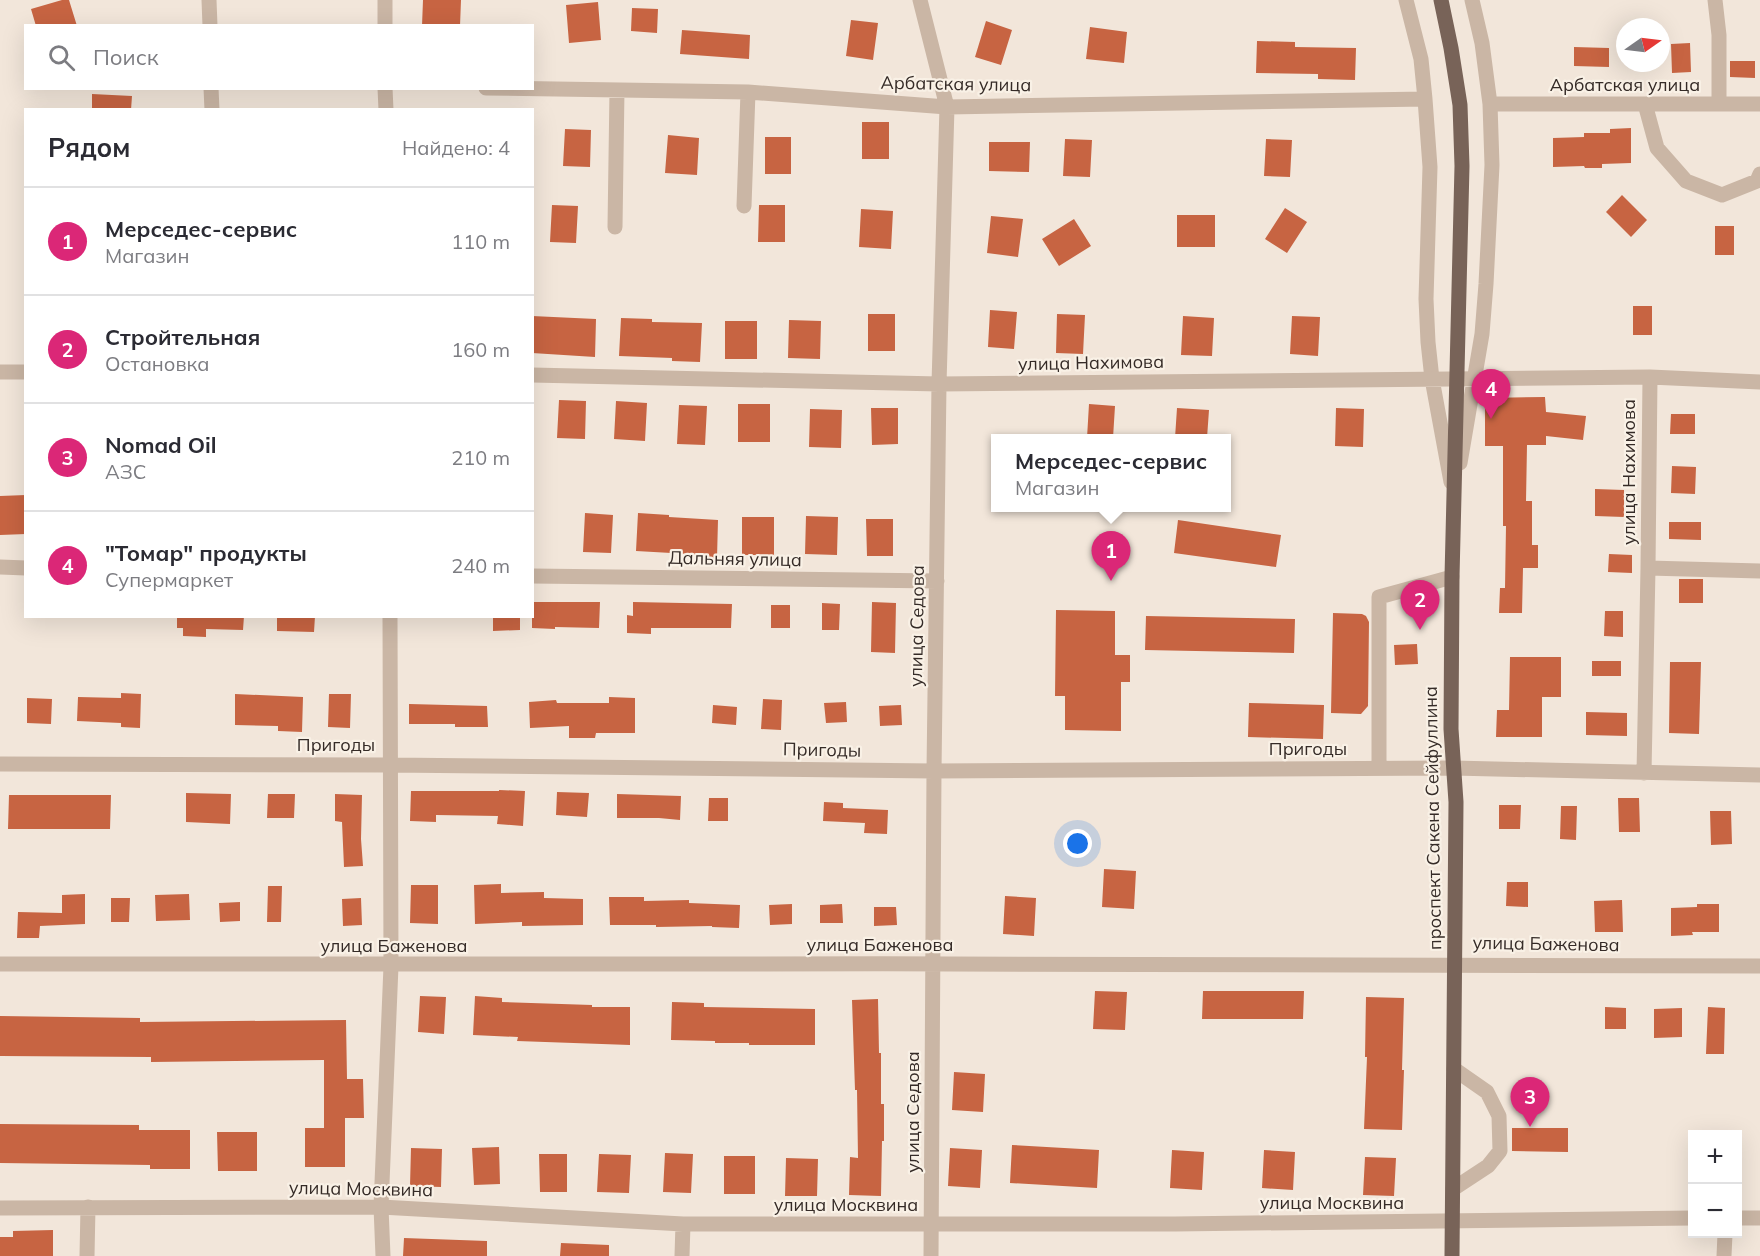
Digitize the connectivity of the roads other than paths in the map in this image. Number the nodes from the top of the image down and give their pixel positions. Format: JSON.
{"nodes":[{"id":1,"x":209,"y":0,"type":"edge"},
{"id":2,"x":385,"y":0,"type":"edge"},
{"id":3,"x":920,"y":0,"type":"edge"},
{"id":4,"x":1406,"y":0,"type":"edge"},
{"id":5,"x":1441,"y":0,"type":"edge"},
{"id":6,"x":1472,"y":0,"type":"edge"},
{"id":7,"x":1715,"y":0,"type":"edge"},
{"id":8,"x":210,"y":24,"type":"edge"},
{"id":9,"x":385,"y":24,"type":"edge"},
{"id":10,"x":534,"y":89,"type":"edge"},
{"id":11,"x":211,"y":90,"type":"edge"},
{"id":12,"x":385,"y":90,"type":"edge"},
{"id":13,"x":617,"y":90,"type":"junction"},
{"id":14,"x":748,"y":92,"type":"junction"},
{"id":15,"x":1425,"y":99,"type":"junction"},
{"id":16,"x":1490,"y":104,"type":"junction"},
{"id":17,"x":1645,"y":104,"type":"junction"},
{"id":18,"x":1760,"y":104,"type":"edge"},
{"id":19,"x":1719,"y":105,"type":"junction"},
{"id":20,"x":947,"y":107,"type":"junction"},
{"id":21,"x":212,"y":108,"type":"edge"},
{"id":22,"x":386,"y":108,"type":"edge"},
{"id":23,"x":1760,"y":174,"type":"edge"},
{"id":24,"x":744,"y":206,"type":"dead end"},
{"id":25,"x":615,"y":226,"type":"dead end"},
{"id":26,"x":0,"y":372,"type":"edge"},
{"id":27,"x":24,"y":372,"type":"edge"},
{"id":28,"x":534,"y":375,"type":"edge"},
{"id":29,"x":1650,"y":377,"type":"junction"},
{"id":30,"x":1432,"y":379,"type":"junction"},
{"id":31,"x":1457,"y":379,"type":"junction"},
{"id":32,"x":1474,"y":379,"type":"junction"},
{"id":33,"x":1760,"y":382,"type":"edge"},
{"id":34,"x":939,"y":384,"type":"junction"},
{"id":35,"x":1454,"y":498,"type":"junction"},
{"id":36,"x":0,"y":567,"type":"edge"},
{"id":37,"x":24,"y":568,"type":"edge"},
{"id":38,"x":1648,"y":568,"type":"junction"},
{"id":39,"x":1760,"y":571,"type":"edge"},
{"id":40,"x":534,"y":576,"type":"edge"},
{"id":41,"x":1452,"y":577,"type":"junction"},
{"id":42,"x":937,"y":581,"type":"junction"},
{"id":43,"x":390,"y":618,"type":"edge"},
{"id":44,"x":0,"y":764,"type":"edge"},
{"id":45,"x":392,"y":765,"type":"junction"},
{"id":46,"x":1379,"y":768,"type":"junction"},
{"id":47,"x":1453,"y":768,"type":"junction"},
{"id":48,"x":934,"y":771,"type":"junction"},
{"id":49,"x":1644,"y":773,"type":"junction"},
{"id":50,"x":1760,"y":775,"type":"edge"},
{"id":51,"x":1454,"y":963,"type":"junction"},
{"id":52,"x":0,"y":964,"type":"edge"},
{"id":53,"x":934,"y":964,"type":"junction"},
{"id":54,"x":391,"y":966,"type":"junction"},
{"id":55,"x":1760,"y":966,"type":"edge"},
{"id":56,"x":1454,"y":1069,"type":"junction"},
{"id":57,"x":1453,"y":1189,"type":"junction"},
{"id":58,"x":88,"y":1207,"type":"junction"},
{"id":59,"x":381,"y":1207,"type":"junction"},
{"id":60,"x":0,"y":1208,"type":"edge"},
{"id":61,"x":1688,"y":1218,"type":"edge"},
{"id":62,"x":1742,"y":1218,"type":"edge"},
{"id":63,"x":1760,"y":1218,"type":"edge"},
{"id":64,"x":1452,"y":1222,"type":"junction"},
{"id":65,"x":683,"y":1224,"type":"junction"},
{"id":66,"x":932,"y":1225,"type":"junction"},
{"id":67,"x":1725,"y":1238,"type":"edge"},
{"id":68,"x":87,"y":1256,"type":"edge"},
{"id":69,"x":383,"y":1256,"type":"edge"},
{"id":70,"x":682,"y":1256,"type":"edge"},
{"id":71,"x":931,"y":1256,"type":"edge"},
{"id":72,"x":1452,"y":1256,"type":"edge"},
{"id":73,"x":1724,"y":1256,"type":"edge"}],
"edges":[{"from":1,"to":8,"type":"street"},
{"from":2,"to":9,"type":"street"},
{"from":3,"to":20,"type":"street","name":"улица Седова"},
{"from":4,"to":15,"type":"street"},
{"from":5,"to":31,"type":"main road","name":"проспект Сакена Сейфуллина"},
{"from":6,"to":16,"type":"street"},
{"from":7,"to":19,"type":"street"},
{"from":10,"to":13,"type":"street","name":"Арбатская улица"},
{"from":11,"to":21,"type":"street"},
{"from":12,"to":22,"type":"street"},
{"from":13,"to":14,"type":"street","name":"Арбатская улица"},
{"from":13,"to":25,"type":"street"},
{"from":14,"to":20,"type":"street","name":"Арбатская улица"},
{"from":14,"to":24,"type":"street"},
{"from":15,"to":20,"type":"street","name":"Арбатская улица"},
{"from":15,"to":30,"type":"street"},
{"from":16,"to":17,"type":"street","name":"Арбатская улица"},
{"from":16,"to":32,"type":"street"},
{"from":17,"to":19,"type":"street","name":"Арбатская улица"},
{"from":17,"to":23,"type":"street"},
{"from":18,"to":19,"type":"street","name":"Арбатская улица"},
{"from":20,"to":34,"type":"street","name":"улица Седова"},
{"from":26,"to":27,"type":"street"},
{"from":28,"to":34,"type":"street","name":"улица Нахимова"},
{"from":29,"to":32,"type":"street","name":"улица Нахимова"},
{"from":29,"to":33,"type":"street","name":"улица Нахимова"},
{"from":29,"to":38,"type":"street","name":"улица Нахимова"},
{"from":30,"to":31,"type":"street","name":"улица Нахимова"},
{"from":30,"to":34,"type":"street","name":"улица Нахимова"},
{"from":30,"to":35,"type":"street"},
{"from":31,"to":32,"type":"street","name":"улица Нахимова"},
{"from":31,"to":35,"type":"main road","name":"проспект Сакена Сейфуллина"},
{"from":32,"to":35,"type":"street"},
{"from":34,"to":42,"type":"street","name":"улица Седова"},
{"from":35,"to":41,"type":"main road","name":"проспект Сакена Сейфуллина"},
{"from":36,"to":37,"type":"street"},
{"from":38,"to":39,"type":"street"},
{"from":38,"to":49,"type":"street"},
{"from":40,"to":42,"type":"street","name":"Дальняя улица"},
{"from":41,"to":46,"type":"street"},
{"from":41,"to":47,"type":"main road","name":"проспект Сакена Сейфуллина"},
{"from":42,"to":48,"type":"street","name":"улица Седова"},
{"from":43,"to":45,"type":"street"},
{"from":44,"to":45,"type":"street","name":"Пригоды"},
{"from":45,"to":48,"type":"street","name":"Пригоды"},
{"from":45,"to":54,"type":"street"},
{"from":46,"to":47,"type":"street","name":"Пригоды"},
{"from":46,"to":48,"type":"street","name":"Пригоды"},
{"from":47,"to":49,"type":"street","name":"Пригоды"},
{"from":47,"to":51,"type":"main road","name":"проспект Сакена Сейфуллина"},
{"from":48,"to":53,"type":"street","name":"улица Седова"},
{"from":49,"to":50,"type":"street","name":"Пригоды"},
{"from":51,"to":53,"type":"street","name":"улица Баженова"},
{"from":51,"to":55,"type":"street","name":"улица Баженова"},
{"from":51,"to":56,"type":"main road","name":"проспект Сакена Сейфуллина"},
{"from":52,"to":54,"type":"street","name":"улица Баженова"},
{"from":53,"to":54,"type":"street","name":"улица Баженова"},
{"from":53,"to":66,"type":"street","name":"улица Седова"},
{"from":54,"to":59,"type":"street"},
{"from":56,"to":57,"type":"main road","name":"проспект Сакена Сейфуллина"},
{"from":56,"to":57,"type":"street"},
{"from":57,"to":64,"type":"main road","name":"проспект Сакена Сейфуллина"},
{"from":58,"to":59,"type":"street","name":"улица Москвина"},
{"from":58,"to":60,"type":"street","name":"улица Москвина"},
{"from":58,"to":68,"type":"street"},
{"from":59,"to":65,"type":"street","name":"улица Москвина"},
{"from":59,"to":69,"type":"street"},
{"from":61,"to":64,"type":"street","name":"улица Москвина"},
{"from":62,"to":63,"type":"street"},
{"from":64,"to":66,"type":"street","name":"улица Москвина"},
{"from":64,"to":72,"type":"main road","name":"проспект Сакена Сейфуллина"},
{"from":65,"to":66,"type":"street","name":"улица Москвина"},
{"from":65,"to":70,"type":"street"},
{"from":66,"to":71,"type":"street","name":"улица Седова"},
{"from":67,"to":73,"type":"street"}]}
